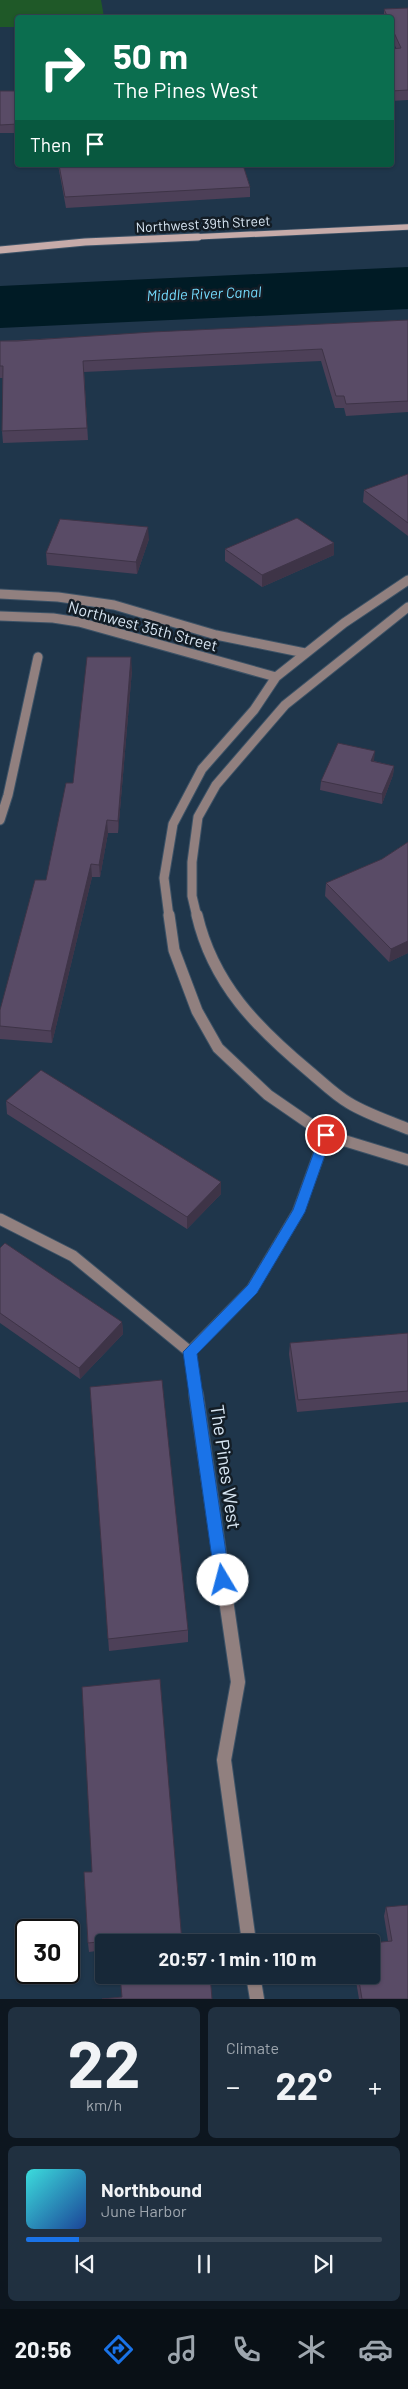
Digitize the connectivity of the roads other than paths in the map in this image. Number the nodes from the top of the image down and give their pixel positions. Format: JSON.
{"nodes":[{"id":1,"x":408,"y":227,"type":"edge"},
{"id":2,"x":0,"y":250,"type":"edge"},
{"id":3,"x":408,"y":580,"type":"edge"},
{"id":4,"x":0,"y":594,"type":"edge"},
{"id":5,"x":408,"y":607,"type":"edge"},
{"id":6,"x":0,"y":616,"type":"edge"},
{"id":7,"x":305,"y":653,"type":"junction"},
{"id":8,"x":38,"y":657,"type":"dead end"},
{"id":9,"x":276,"y":677,"type":"junction"},
{"id":10,"x":0,"y":820,"type":"edge"},
{"id":11,"x":408,"y":1129,"type":"edge"},
{"id":12,"x":326,"y":1135,"type":"junction"},
{"id":13,"x":408,"y":1160,"type":"edge"},
{"id":14,"x":0,"y":1219,"type":"edge"},
{"id":15,"x":190,"y":1352,"type":"junction"},
{"id":16,"x":248,"y":1934,"type":"edge"},
{"id":17,"x":254,"y":1984,"type":"edge"},
{"id":18,"x":257,"y":1999,"type":"edge"}],
"edges":[{"from":1,"to":2,"type":"street","name":"Northwest 39th Street"},
{"from":3,"to":7,"type":"street"},
{"from":4,"to":7,"type":"street"},
{"from":5,"to":11,"type":"street"},
{"from":6,"to":9,"type":"street","name":"Northwest 35th Street"},
{"from":7,"to":9,"type":"street"},
{"from":8,"to":10,"type":"street"},
{"from":9,"to":12,"type":"street"},
{"from":12,"to":13,"type":"street"},
{"from":12,"to":15,"type":"street"},
{"from":14,"to":15,"type":"street"},
{"from":15,"to":16,"type":"street","name":"The Pines West"},
{"from":17,"to":18,"type":"street"}]}
